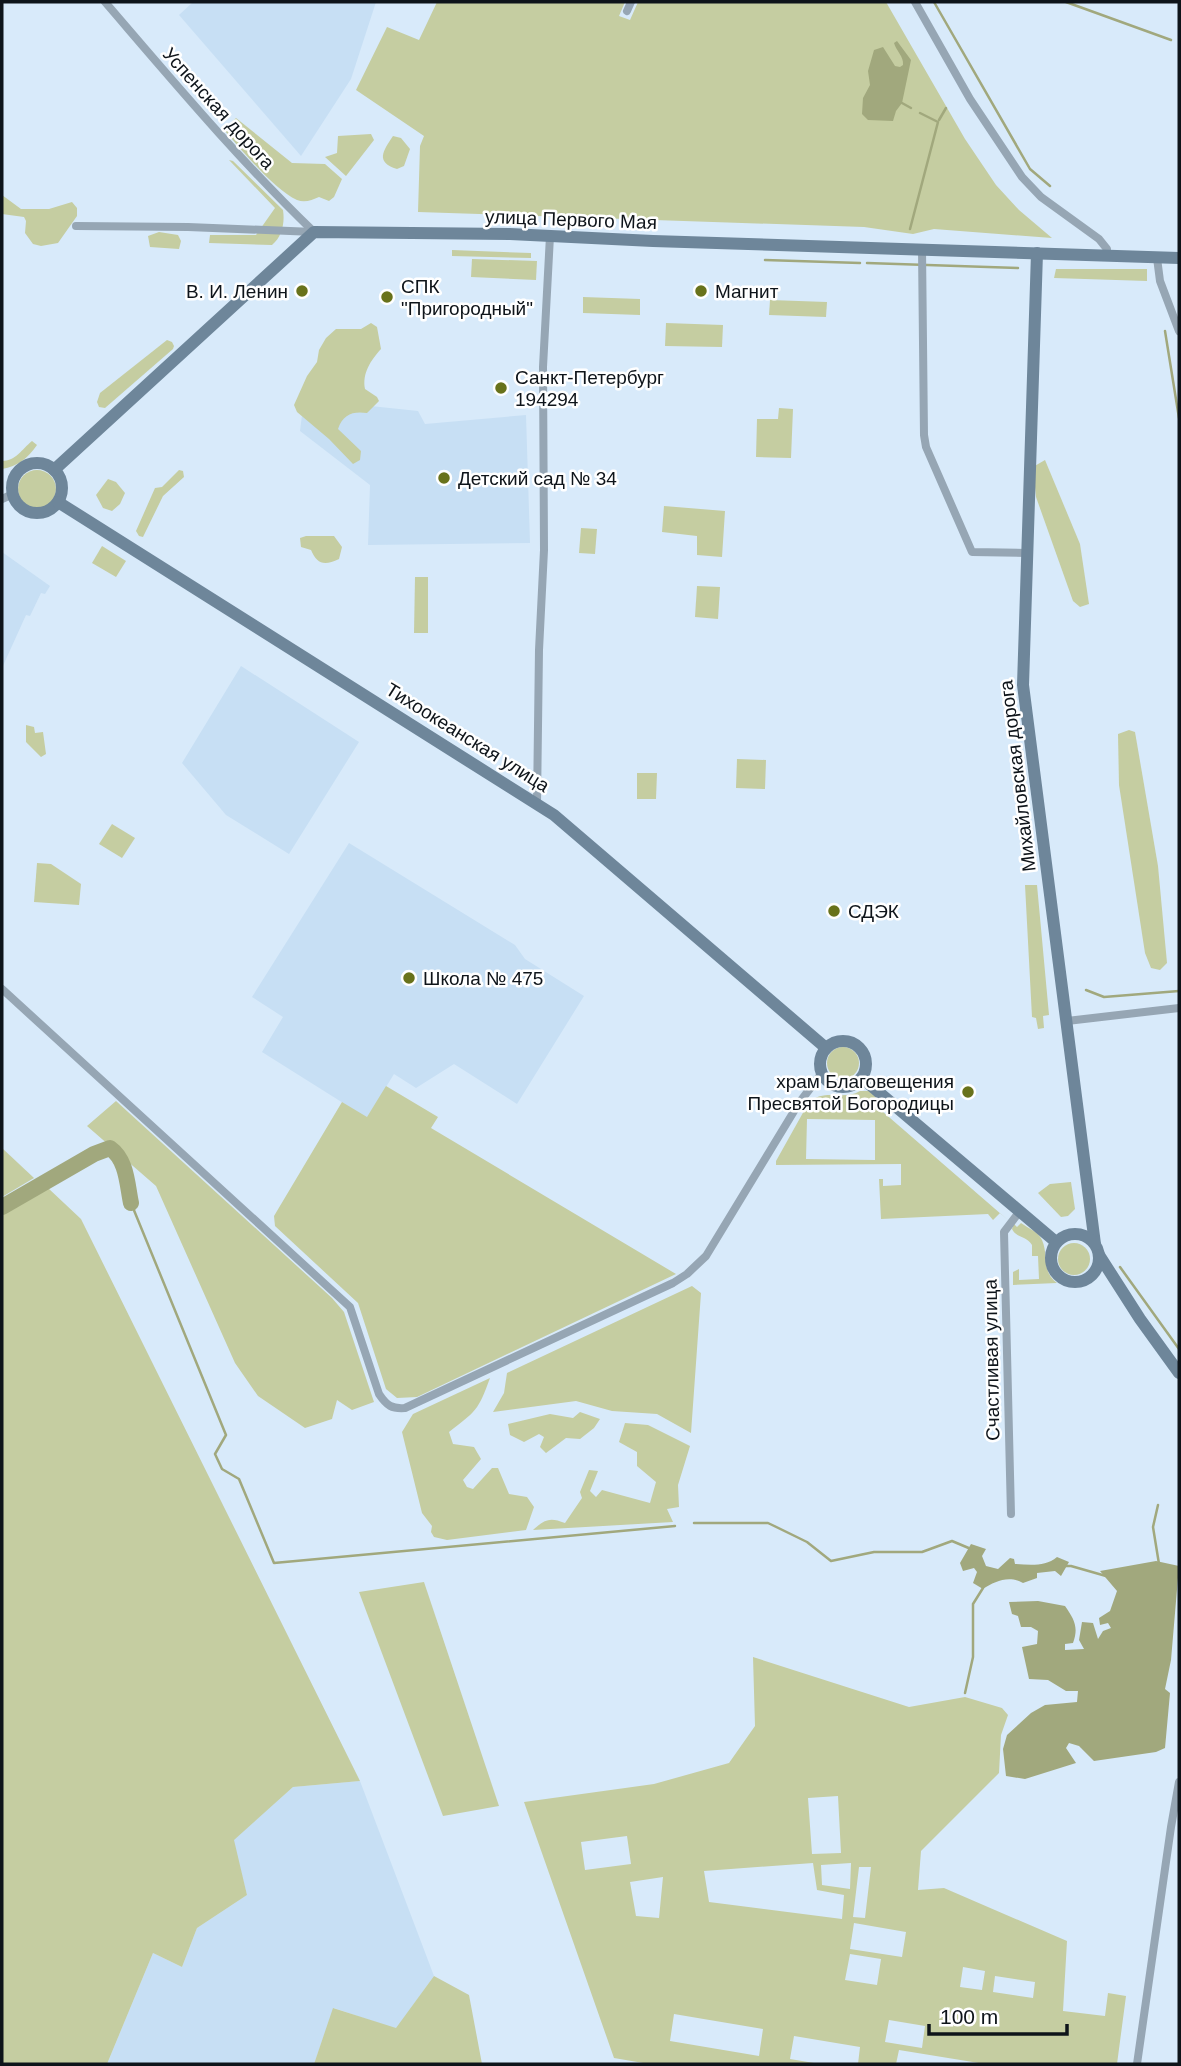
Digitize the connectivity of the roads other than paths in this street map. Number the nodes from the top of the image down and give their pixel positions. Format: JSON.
{"nodes":[{"id":1,"x":105,"y":2,"type":"edge"},
{"id":2,"x":631,"y":2,"type":"edge"},
{"id":3,"x":915,"y":2,"type":"edge"},
{"id":4,"x":627,"y":11,"type":"dead end"},
{"id":5,"x":76,"y":226,"type":"dead end"},
{"id":6,"x":314,"y":232,"type":"junction"},
{"id":7,"x":550,"y":236,"type":"junction"},
{"id":8,"x":922,"y":250,"type":"junction"},
{"id":9,"x":1037,"y":253,"type":"junction"},
{"id":10,"x":1107,"y":255,"type":"junction"},
{"id":11,"x":1157,"y":258,"type":"junction"},
{"id":12,"x":1179,"y":258,"type":"edge"},
{"id":13,"x":1179,"y":331,"type":"edge"},
{"id":14,"x":54,"y":470,"type":"junction"},
{"id":15,"x":7,"y":496,"type":"edge"},
{"id":16,"x":58,"y":502,"type":"junction"},
{"id":17,"x":1027,"y":553,"type":"junction"},
{"id":18,"x":537,"y":803,"type":"junction"},
{"id":19,"x":2,"y":989,"type":"edge"},
{"id":20,"x":1179,"y":1007,"type":"edge"},
{"id":21,"x":1067,"y":1021,"type":"junction"},
{"id":22,"x":826,"y":1048,"type":"junction"},
{"id":23,"x":821,"y":1073,"type":"junction"},
{"id":24,"x":862,"y":1078,"type":"junction"},
{"id":25,"x":1091,"y":1208,"type":"junction"},
{"id":26,"x":1020,"y":1211,"type":"junction"},
{"id":27,"x":1071,"y":1234,"type":"junction"},
{"id":28,"x":1056,"y":1242,"type":"junction"},
{"id":29,"x":1097,"y":1249,"type":"junction"},
{"id":30,"x":1088,"y":1279,"type":"junction"},
{"id":31,"x":1125,"y":1297,"type":"junction"},
{"id":32,"x":1179,"y":1373,"type":"edge"},
{"id":33,"x":1011,"y":1514,"type":"dead end"},
{"id":34,"x":1179,"y":1782,"type":"edge"},
{"id":35,"x":1137,"y":2064,"type":"edge"}],
"edges":[{"from":1,"to":6,"type":"street","name":"Успенская дорога"},
{"from":2,"to":4,"type":"street"},
{"from":3,"to":10,"type":"street"},
{"from":5,"to":6,"type":"street"},
{"from":6,"to":7,"type":"street","name":"улица Первого Мая"},
{"from":6,"to":14,"type":"street"},
{"from":7,"to":8,"type":"street","name":"улица Первого Мая"},
{"from":7,"to":18,"type":"street"},
{"from":8,"to":9,"type":"street","name":"улица Первого Мая"},
{"from":8,"to":17,"type":"street"},
{"from":9,"to":10,"type":"street","name":"улица Первого Мая"},
{"from":9,"to":17,"type":"street","name":"Михайловская дорога"},
{"from":10,"to":11,"type":"street","name":"улица Первого Мая"},
{"from":11,"to":12,"type":"street","name":"улица Первого Мая"},
{"from":11,"to":13,"type":"street"},
{"from":14,"to":15,"type":"street"},
{"from":14,"to":16,"type":"street"},
{"from":15,"to":16,"type":"street"},
{"from":16,"to":18,"type":"street","name":"Тихоокеанская улица"},
{"from":17,"to":21,"type":"street","name":"Михайловская дорога"},
{"from":18,"to":22,"type":"street","name":"Тихоокеанская улица"},
{"from":19,"to":23,"type":"street"},
{"from":20,"to":21,"type":"street"},
{"from":21,"to":25,"type":"street","name":"Михайловская дорога"},
{"from":22,"to":23,"type":"street"},
{"from":22,"to":24,"type":"street"},
{"from":23,"to":24,"type":"street"},
{"from":24,"to":26,"type":"street"},
{"from":25,"to":27,"type":"street"},
{"from":25,"to":29,"type":"street","name":"Михайловская дорога"},
{"from":26,"to":28,"type":"street"},
{"from":26,"to":33,"type":"street","name":"Счастливая улица"},
{"from":27,"to":28,"type":"street"},
{"from":27,"to":29,"type":"street"},
{"from":28,"to":30,"type":"street"},
{"from":29,"to":30,"type":"street"},
{"from":29,"to":31,"type":"street","name":"Михайловская дорога"},
{"from":30,"to":31,"type":"street","name":"Михайловская дорога"},
{"from":31,"to":32,"type":"street","name":"Михайловская дорога"},
{"from":34,"to":35,"type":"street"}]}
